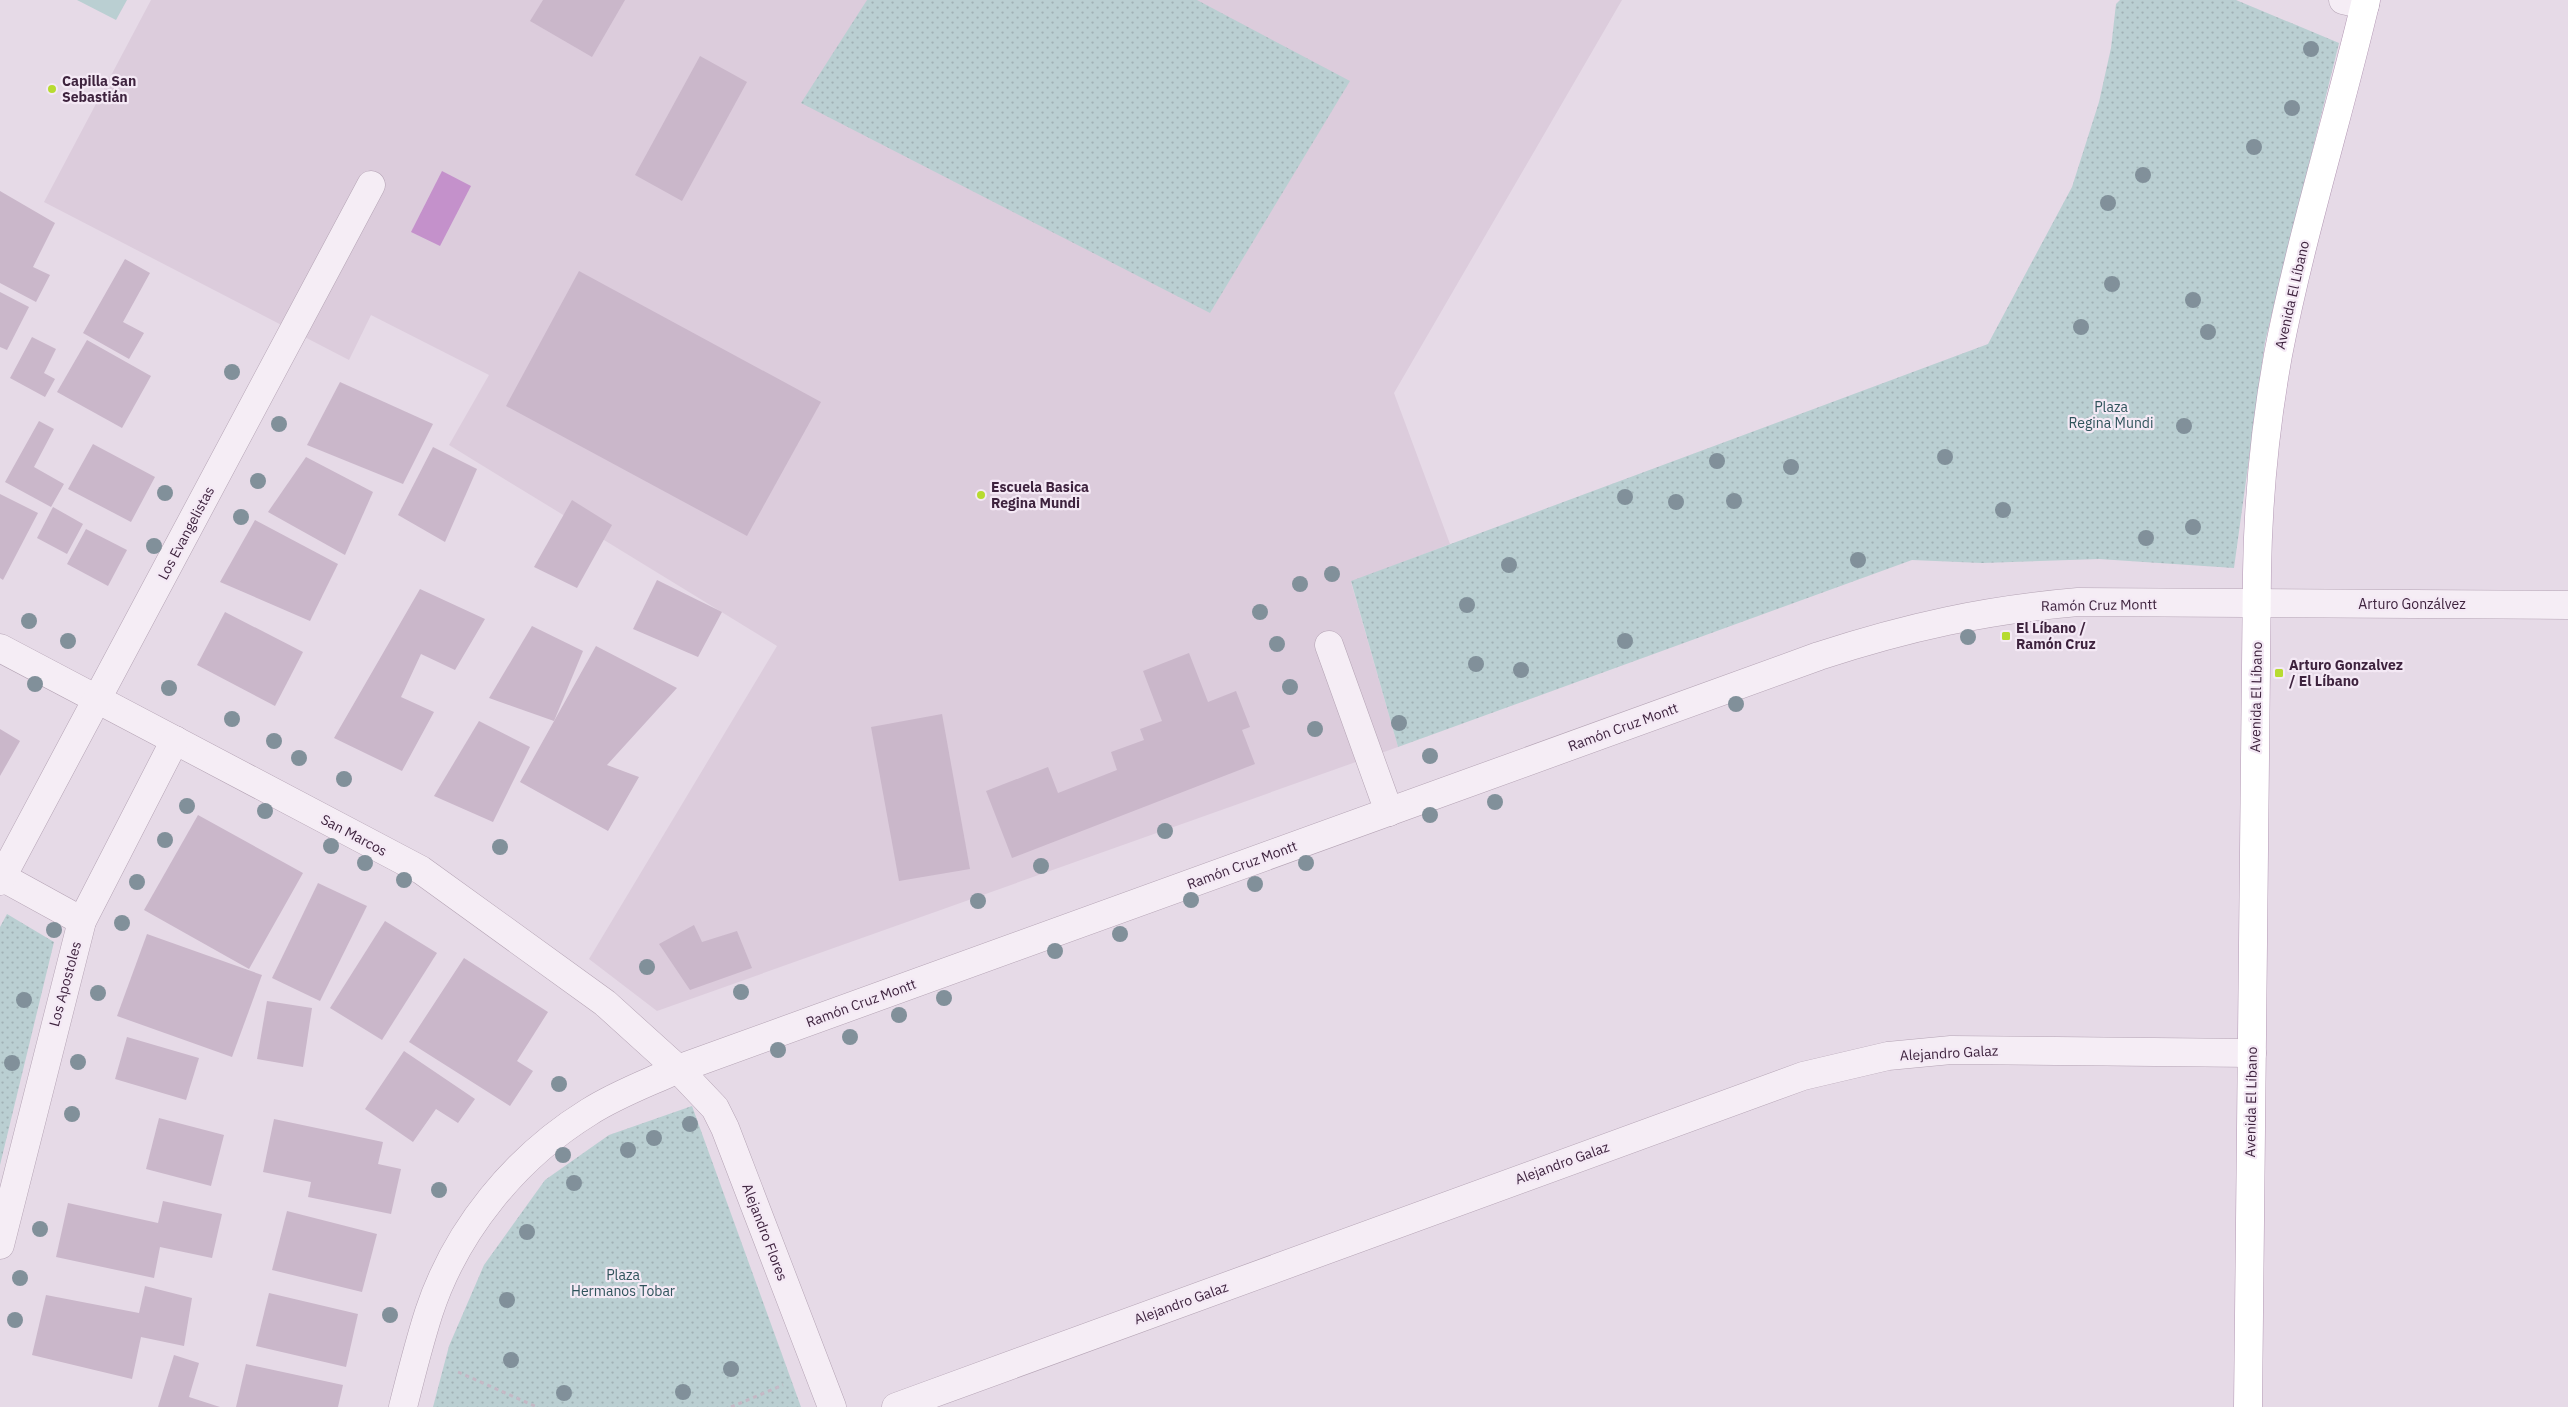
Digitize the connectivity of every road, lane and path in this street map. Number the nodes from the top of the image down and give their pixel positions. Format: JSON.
{"nodes":[{"id":1,"x":2358,"y":2,"type":"edge"},
{"id":2,"x":371,"y":184,"type":"dead end"},
{"id":3,"x":2257,"y":604,"type":"junction"},
{"id":4,"x":2568,"y":605,"type":"edge"},
{"id":5,"x":1329,"y":645,"type":"dead end"},
{"id":6,"x":0,"y":648,"type":"edge"},
{"id":7,"x":98,"y":701,"type":"junction"},
{"id":8,"x":175,"y":740,"type":"junction"},
{"id":9,"x":1389,"y":812,"type":"junction"},
{"id":10,"x":1,"y":879,"type":"edge"},
{"id":11,"x":82,"y":921,"type":"junction"},
{"id":12,"x":2252,"y":1053,"type":"junction"},
{"id":13,"x":678,"y":1069,"type":"junction"},
{"id":14,"x":0,"y":1245,"type":"edge"},
{"id":15,"x":458,"y":1372,"type":"dead end"},
{"id":16,"x":783,"y":1385,"type":"dead end"},
{"id":17,"x":403,"y":1407,"type":"edge"},
{"id":18,"x":536,"y":1407,"type":"edge"},
{"id":19,"x":731,"y":1407,"type":"edge"},
{"id":20,"x":832,"y":1407,"type":"edge"},
{"id":21,"x":896,"y":1407,"type":"edge"},
{"id":22,"x":2248,"y":1407,"type":"edge"}],
"edges":[{"from":1,"to":3,"type":"main road","name":"Avenida El Líbano"},
{"from":2,"to":7,"type":"street","name":"Los Evangelistas"},
{"from":3,"to":4,"type":"street","name":"Arturo Gonzálvez"},
{"from":3,"to":9,"type":"street","name":"Ramón Cruz Montt"},
{"from":3,"to":12,"type":"main road","name":"Avenida El Líbano"},
{"from":5,"to":9,"type":"street"},
{"from":6,"to":7,"type":"street","name":"San Marcos"},
{"from":7,"to":8,"type":"street","name":"San Marcos"},
{"from":7,"to":10,"type":"street","name":"Los Evangelistas"},
{"from":8,"to":11,"type":"street","name":"Los Apostoles"},
{"from":8,"to":13,"type":"street","name":"San Marcos"},
{"from":9,"to":13,"type":"street","name":"Ramón Cruz Montt"},
{"from":10,"to":11,"type":"street"},
{"from":11,"to":14,"type":"street","name":"Los Apostoles"},
{"from":12,"to":21,"type":"street","name":"Alejandro Galaz"},
{"from":12,"to":22,"type":"main road","name":"Avenida El Líbano"},
{"from":13,"to":17,"type":"street","name":"Ramón Cruz Montt"},
{"from":13,"to":20,"type":"street","name":"Alejandro Flores"},
{"from":15,"to":18,"type":"path"},
{"from":16,"to":19,"type":"path"}]}
